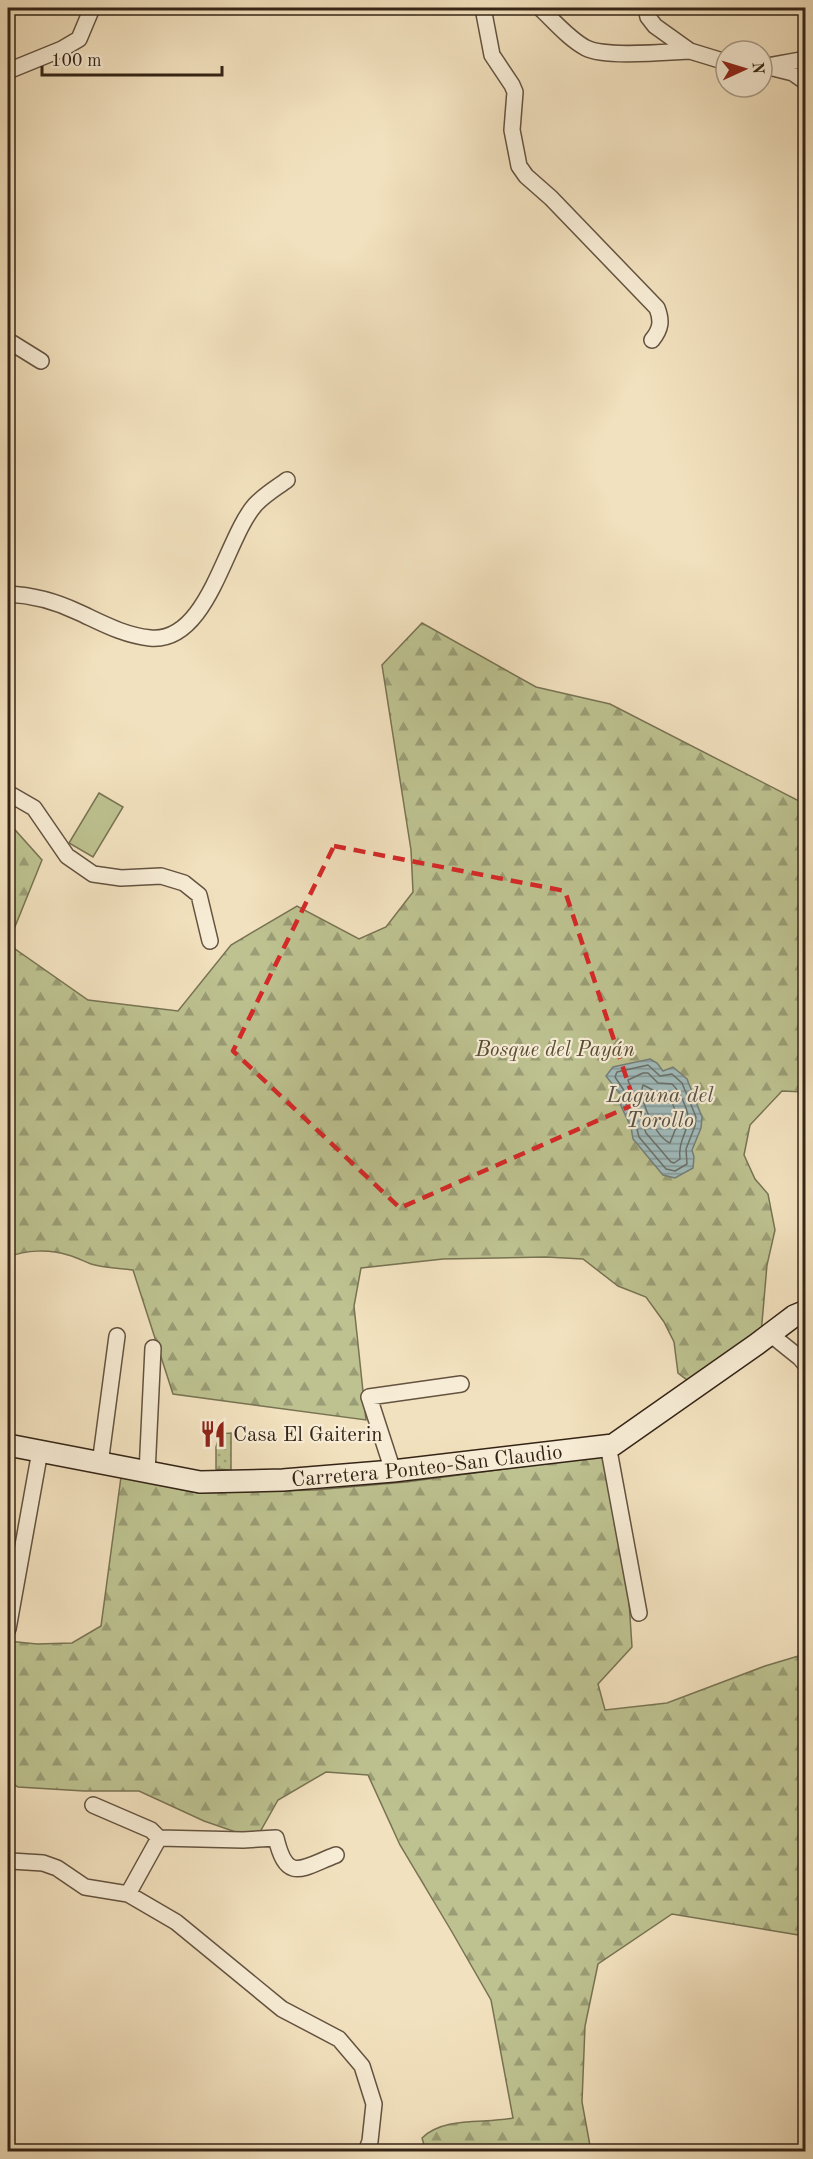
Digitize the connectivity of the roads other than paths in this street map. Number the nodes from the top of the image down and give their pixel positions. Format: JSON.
{"nodes":[{"id":1,"x":92,"y":8,"type":"edge"},
{"id":2,"x":483,"y":8,"type":"edge"},
{"id":3,"x":540,"y":8,"type":"edge"},
{"id":4,"x":646,"y":8,"type":"edge"},
{"id":5,"x":690,"y":51,"type":"junction"},
{"id":6,"x":714,"y":58,"type":"edge"},
{"id":7,"x":806,"y":59,"type":"edge"},
{"id":8,"x":774,"y":65,"type":"edge"},
{"id":9,"x":774,"y":69,"type":"edge"},
{"id":10,"x":8,"y":71,"type":"edge"},
{"id":11,"x":806,"y":82,"type":"edge"},
{"id":12,"x":652,"y":340,"type":"dead end"},
{"id":13,"x":8,"y":344,"type":"edge"},
{"id":14,"x":41,"y":361,"type":"dead end"},
{"id":15,"x":287,"y":480,"type":"dead end"},
{"id":16,"x":8,"y":594,"type":"edge"},
{"id":17,"x":8,"y":793,"type":"edge"},
{"id":18,"x":210,"y":941,"type":"dead end"},
{"id":19,"x":806,"y":1311,"type":"edge"},
{"id":20,"x":770,"y":1335,"type":"junction"},
{"id":21,"x":117,"y":1336,"type":"dead end"},
{"id":22,"x":153,"y":1348,"type":"dead end"},
{"id":23,"x":806,"y":1365,"type":"edge"},
{"id":24,"x":461,"y":1384,"type":"dead end"},
{"id":25,"x":8,"y":1445,"type":"edge"},
{"id":26,"x":608,"y":1445,"type":"junction"},
{"id":27,"x":40,"y":1451,"type":"junction"},
{"id":28,"x":100,"y":1464,"type":"junction"},
{"id":29,"x":393,"y":1471,"type":"junction"},
{"id":30,"x":147,"y":1473,"type":"junction"},
{"id":31,"x":639,"y":1613,"type":"dead end"},
{"id":32,"x":8,"y":1629,"type":"edge"},
{"id":33,"x":93,"y":1805,"type":"dead end"},
{"id":34,"x":159,"y":1838,"type":"junction"},
{"id":35,"x":336,"y":1855,"type":"dead end"},
{"id":36,"x":8,"y":1858,"type":"edge"},
{"id":37,"x":128,"y":1894,"type":"junction"},
{"id":38,"x":366,"y":2151,"type":"edge"}],
"edges":[{"from":1,"to":10,"type":"street"},
{"from":2,"to":12,"type":"street"},
{"from":3,"to":5,"type":"street"},
{"from":4,"to":5,"type":"street"},
{"from":5,"to":6,"type":"street"},
{"from":7,"to":8,"type":"street"},
{"from":9,"to":11,"type":"street"},
{"from":13,"to":14,"type":"street"},
{"from":15,"to":16,"type":"street"},
{"from":17,"to":18,"type":"street"},
{"from":19,"to":20,"type":"street","name":"Carretera Ponteo-San Claudio"},
{"from":20,"to":23,"type":"street"},
{"from":20,"to":26,"type":"street","name":"Carretera Ponteo-San Claudio"},
{"from":21,"to":28,"type":"street"},
{"from":22,"to":30,"type":"street"},
{"from":24,"to":29,"type":"street"},
{"from":25,"to":27,"type":"street","name":"Carretera Ponteo-San Claudio"},
{"from":26,"to":29,"type":"street","name":"Carretera Ponteo-San Claudio"},
{"from":26,"to":31,"type":"street"},
{"from":27,"to":28,"type":"street","name":"Carretera Ponteo-San Claudio"},
{"from":27,"to":32,"type":"street"},
{"from":28,"to":30,"type":"street","name":"Carretera Ponteo-San Claudio"},
{"from":29,"to":30,"type":"street","name":"Carretera Ponteo-San Claudio"},
{"from":33,"to":34,"type":"street"},
{"from":34,"to":35,"type":"street"},
{"from":34,"to":37,"type":"street"},
{"from":36,"to":37,"type":"street"},
{"from":37,"to":38,"type":"street"}]}
